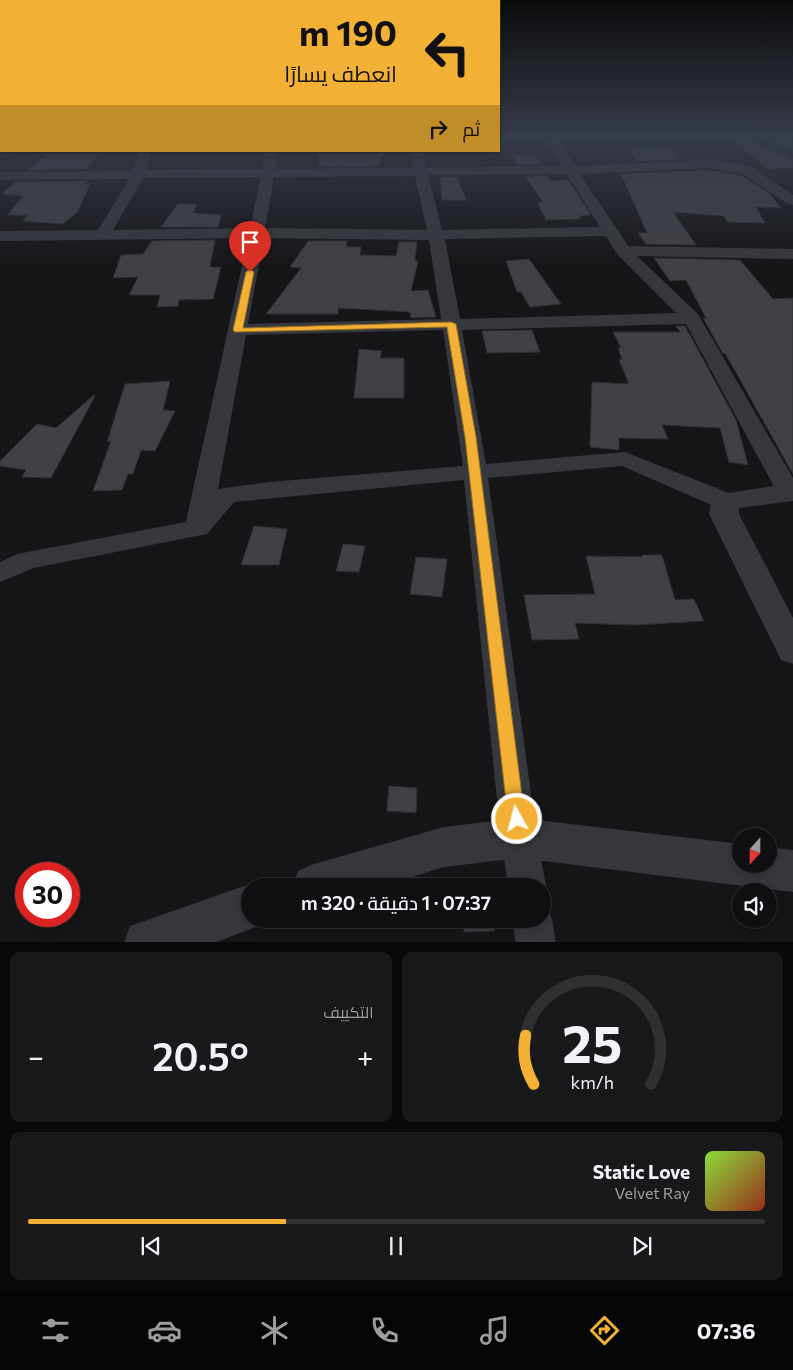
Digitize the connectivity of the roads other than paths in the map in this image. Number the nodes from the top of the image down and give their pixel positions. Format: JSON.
{"nodes":[{"id":1,"x":135,"y":179,"type":"edge"},
{"id":2,"x":267,"y":179,"type":"edge"},
{"id":3,"x":423,"y":179,"type":"edge"},
{"id":4,"x":577,"y":179,"type":"edge"},
{"id":5,"x":760,"y":179,"type":"edge"},
{"id":6,"x":793,"y":201,"type":"edge"},
{"id":7,"x":611,"y":231,"type":"junction"},
{"id":8,"x":258,"y":233,"type":"junction"},
{"id":9,"x":103,"y":235,"type":"junction"},
{"id":10,"x":436,"y":235,"type":"junction"},
{"id":11,"x":0,"y":236,"type":"edge"},
{"id":12,"x":623,"y":252,"type":"junction"},
{"id":13,"x":793,"y":254,"type":"edge"},
{"id":14,"x":692,"y":318,"type":"junction"},
{"id":15,"x":451,"y":324,"type":"junction"},
{"id":16,"x":238,"y":330,"type":"junction"},
{"id":17,"x":475,"y":472,"type":"junction"},
{"id":18,"x":791,"y":492,"type":"edge"},
{"id":19,"x":725,"y":501,"type":"junction"},
{"id":20,"x":198,"y":528,"type":"junction"},
{"id":21,"x":0,"y":560,"type":"edge"},
{"id":22,"x":27,"y":560,"type":"junction"},
{"id":23,"x":0,"y":573,"type":"edge"},
{"id":24,"x":793,"y":651,"type":"edge"},
{"id":25,"x":519,"y":838,"type":"junction"},
{"id":26,"x":793,"y":871,"type":"edge"},
{"id":27,"x":341,"y":878,"type":"edge"},
{"id":28,"x":526,"y":878,"type":"edge"},
{"id":29,"x":241,"y":911,"type":"edge"},
{"id":30,"x":534,"y":928,"type":"edge"},
{"id":31,"x":171,"y":938,"type":"edge"},
{"id":32,"x":536,"y":942,"type":"edge"}],
"edges":[{"from":1,"to":9,"type":"street"},
{"from":2,"to":8,"type":"street"},
{"from":3,"to":10,"type":"street"},
{"from":4,"to":7,"type":"street"},
{"from":5,"to":6,"type":"street"},
{"from":7,"to":10,"type":"street"},
{"from":7,"to":12,"type":"street"},
{"from":8,"to":9,"type":"street"},
{"from":8,"to":10,"type":"street"},
{"from":8,"to":16,"type":"street"},
{"from":9,"to":11,"type":"street"},
{"from":10,"to":15,"type":"street"},
{"from":12,"to":13,"type":"street"},
{"from":12,"to":14,"type":"street"},
{"from":14,"to":15,"type":"street"},
{"from":14,"to":18,"type":"street"},
{"from":15,"to":16,"type":"street"},
{"from":15,"to":17,"type":"street"},
{"from":16,"to":20,"type":"street"},
{"from":17,"to":19,"type":"street"},
{"from":17,"to":20,"type":"street"},
{"from":17,"to":25,"type":"street"},
{"from":18,"to":19,"type":"street"},
{"from":19,"to":24,"type":"street"},
{"from":20,"to":22,"type":"street"},
{"from":21,"to":22,"type":"street"},
{"from":22,"to":23,"type":"street"},
{"from":25,"to":26,"type":"street"},
{"from":25,"to":27,"type":"street"},
{"from":25,"to":28,"type":"street"},
{"from":29,"to":31,"type":"street"},
{"from":30,"to":32,"type":"street"}]}
